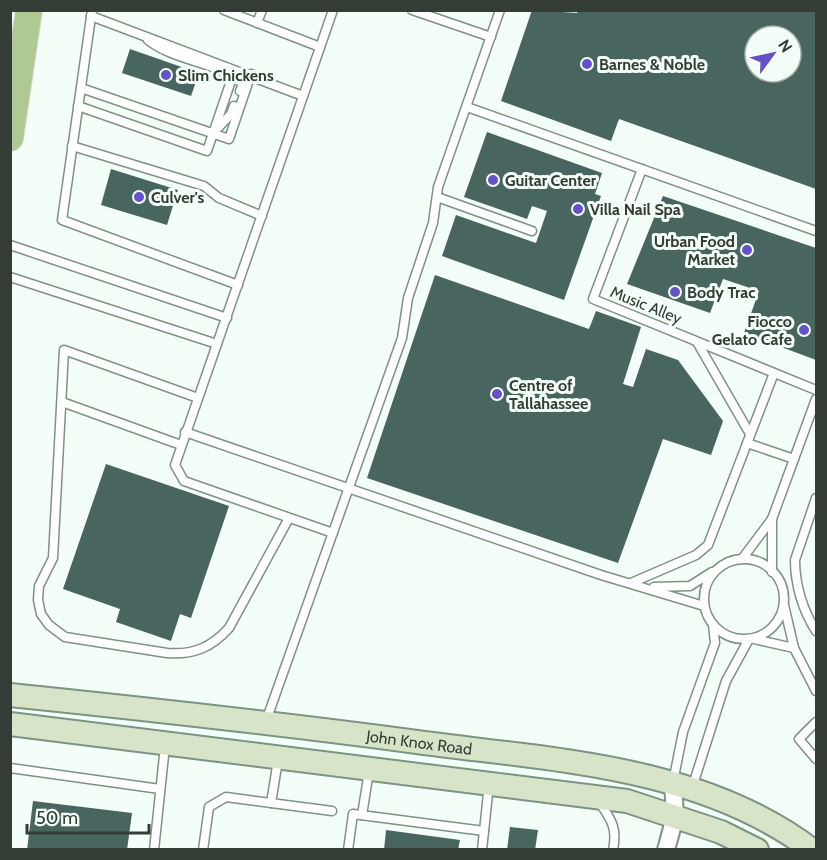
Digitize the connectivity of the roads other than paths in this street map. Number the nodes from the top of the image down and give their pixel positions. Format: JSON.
{"nodes":[{"id":1,"x":28,"y":10,"type":"edge"},
{"id":2,"x":224,"y":10,"type":"edge"},
{"id":3,"x":262,"y":10,"type":"edge"},
{"id":4,"x":333,"y":10,"type":"edge"},
{"id":5,"x":412,"y":10,"type":"edge"},
{"id":6,"x":500,"y":10,"type":"edge"},
{"id":7,"x":92,"y":13,"type":"edge"},
{"id":8,"x":257,"y":23,"type":"junction"},
{"id":9,"x":141,"y":34,"type":"junction"},
{"id":10,"x":491,"y":36,"type":"junction"},
{"id":11,"x":320,"y":47,"type":"junction"},
{"id":12,"x":250,"y":74,"type":"junction"},
{"id":13,"x":81,"y":88,"type":"junction"},
{"id":14,"x":303,"y":96,"type":"junction"},
{"id":15,"x":78,"y":106,"type":"junction"},
{"id":16,"x":467,"y":107,"type":"junction"},
{"id":17,"x":213,"y":134,"type":"junction"},
{"id":18,"x":10,"y":138,"type":"edge"},
{"id":19,"x":72,"y":146,"type":"junction"},
{"id":20,"x":642,"y":169,"type":"junction"},
{"id":21,"x":437,"y":197,"type":"junction"},
{"id":22,"x":262,"y":216,"type":"junction"},
{"id":23,"x":532,"y":231,"type":"dead end"},
{"id":24,"x":816,"y":231,"type":"edge"},
{"id":25,"x":10,"y":245,"type":"edge"},
{"id":26,"x":10,"y":277,"type":"edge"},
{"id":27,"x":238,"y":285,"type":"junction"},
{"id":28,"x":227,"y":318,"type":"junction"},
{"id":29,"x":696,"y":342,"type":"junction"},
{"id":30,"x":217,"y":344,"type":"junction"},
{"id":31,"x":774,"y":373,"type":"junction"},
{"id":32,"x":816,"y":390,"type":"edge"},
{"id":33,"x":198,"y":398,"type":"junction"},
{"id":34,"x":816,"y":399,"type":"edge"},
{"id":35,"x":62,"y":402,"type":"junction"},
{"id":36,"x":186,"y":432,"type":"junction"},
{"id":37,"x":750,"y":434,"type":"junction"},
{"id":38,"x":747,"y":443,"type":"junction"},
{"id":39,"x":181,"y":445,"type":"junction"},
{"id":40,"x":794,"y":459,"type":"junction"},
{"id":41,"x":350,"y":487,"type":"junction"},
{"id":42,"x":816,"y":498,"type":"edge"},
{"id":43,"x":289,"y":518,"type":"junction"},
{"id":44,"x":772,"y":519,"type":"junction"},
{"id":45,"x":333,"y":533,"type":"junction"},
{"id":46,"x":742,"y":559,"type":"junction"},
{"id":47,"x":717,"y":569,"type":"junction"},
{"id":48,"x":772,"y":572,"type":"junction"},
{"id":49,"x":631,"y":583,"type":"junction"},
{"id":50,"x":648,"y":588,"type":"junction"},
{"id":51,"x":784,"y":601,"type":"junction"},
{"id":52,"x":704,"y":606,"type":"junction"},
{"id":53,"x":713,"y":624,"type":"junction"},
{"id":54,"x":816,"y":632,"type":"edge"},
{"id":55,"x":751,"y":639,"type":"junction"},
{"id":56,"x":794,"y":648,"type":"junction"},
{"id":57,"x":816,"y":691,"type":"edge"},
{"id":58,"x":10,"y":695,"type":"edge"},
{"id":59,"x":266,"y":722,"type":"junction"},
{"id":60,"x":816,"y":722,"type":"edge"},
{"id":61,"x":10,"y":724,"type":"edge"},
{"id":62,"x":166,"y":742,"type":"junction"},
{"id":63,"x":279,"y":756,"type":"junction"},
{"id":64,"x":816,"y":759,"type":"edge"},
{"id":65,"x":10,"y":768,"type":"edge"},
{"id":66,"x":369,"y":768,"type":"junction"},
{"id":67,"x":489,"y":783,"type":"junction"},
{"id":68,"x":682,"y":785,"type":"junction"},
{"id":69,"x":160,"y":789,"type":"junction"},
{"id":70,"x":597,"y":797,"type":"junction"},
{"id":71,"x":272,"y":803,"type":"junction"},
{"id":72,"x":332,"y":811,"type":"dead end"},
{"id":73,"x":362,"y":815,"type":"junction"},
{"id":74,"x":675,"y":817,"type":"junction"},
{"id":75,"x":484,"y":831,"type":"junction"},
{"id":76,"x":154,"y":849,"type":"edge"},
{"id":77,"x":203,"y":849,"type":"edge"},
{"id":78,"x":348,"y":849,"type":"edge"},
{"id":79,"x":482,"y":849,"type":"edge"},
{"id":80,"x":613,"y":849,"type":"edge"},
{"id":81,"x":666,"y":849,"type":"edge"},
{"id":82,"x":757,"y":849,"type":"edge"},
{"id":83,"x":812,"y":849,"type":"edge"}],
"edges":[{"from":1,"to":18,"type":"main road"},
{"from":2,"to":8,"type":"lane"},
{"from":3,"to":8,"type":"lane"},
{"from":4,"to":11,"type":"lane"},
{"from":5,"to":10,"type":"lane"},
{"from":6,"to":10,"type":"lane"},
{"from":7,"to":9,"type":"lane"},
{"from":7,"to":13,"type":"lane"},
{"from":8,"to":11,"type":"lane"},
{"from":9,"to":12,"type":"lane"},
{"from":9,"to":17,"type":"lane"},
{"from":10,"to":16,"type":"lane"},
{"from":11,"to":14,"type":"lane"},
{"from":12,"to":14,"type":"lane"},
{"from":12,"to":17,"type":"lane"},
{"from":13,"to":15,"type":"lane"},
{"from":13,"to":17,"type":"lane"},
{"from":14,"to":22,"type":"lane"},
{"from":15,"to":17,"type":"lane"},
{"from":15,"to":19,"type":"lane"},
{"from":16,"to":20,"type":"lane"},
{"from":16,"to":21,"type":"lane"},
{"from":19,"to":22,"type":"lane"},
{"from":19,"to":27,"type":"lane"},
{"from":20,"to":24,"type":"lane"},
{"from":20,"to":29,"type":"lane","name":"Music Alley"},
{"from":21,"to":23,"type":"lane"},
{"from":21,"to":41,"type":"lane"},
{"from":22,"to":27,"type":"lane"},
{"from":25,"to":28,"type":"lane"},
{"from":26,"to":30,"type":"lane"},
{"from":27,"to":28,"type":"lane"},
{"from":28,"to":30,"type":"lane"},
{"from":29,"to":31,"type":"lane","name":"Music Alley"},
{"from":29,"to":37,"type":"lane"},
{"from":30,"to":33,"type":"lane"},
{"from":31,"to":32,"type":"lane","name":"Music Alley"},
{"from":31,"to":37,"type":"lane"},
{"from":33,"to":35,"type":"lane"},
{"from":33,"to":36,"type":"lane"},
{"from":34,"to":40,"type":"lane"},
{"from":35,"to":39,"type":"lane"},
{"from":35,"to":43,"type":"lane"},
{"from":36,"to":39,"type":"lane"},
{"from":36,"to":41,"type":"lane"},
{"from":37,"to":38,"type":"lane"},
{"from":38,"to":40,"type":"lane"},
{"from":38,"to":49,"type":"lane"},
{"from":39,"to":43,"type":"lane"},
{"from":40,"to":44,"type":"lane"},
{"from":41,"to":45,"type":"lane"},
{"from":41,"to":49,"type":"lane"},
{"from":42,"to":54,"type":"lane"},
{"from":43,"to":45,"type":"lane"},
{"from":44,"to":46,"type":"lane"},
{"from":44,"to":48,"type":"lane"},
{"from":45,"to":59,"type":"lane"},
{"from":46,"to":47,"type":"lane"},
{"from":46,"to":48,"type":"lane"},
{"from":47,"to":50,"type":"lane"},
{"from":47,"to":52,"type":"lane"},
{"from":48,"to":51,"type":"lane"},
{"from":49,"to":50,"type":"lane"},
{"from":50,"to":52,"type":"lane"},
{"from":51,"to":55,"type":"lane"},
{"from":51,"to":56,"type":"lane"},
{"from":52,"to":53,"type":"lane"},
{"from":53,"to":55,"type":"lane"},
{"from":53,"to":68,"type":"lane"},
{"from":55,"to":56,"type":"lane"},
{"from":55,"to":68,"type":"lane"},
{"from":56,"to":57,"type":"lane"},
{"from":58,"to":59,"type":"main road","name":"John Knox Road"},
{"from":59,"to":68,"type":"main road","name":"John Knox Road"},
{"from":60,"to":64,"type":"lane"},
{"from":61,"to":62,"type":"main road","name":"John Knox Road"},
{"from":62,"to":63,"type":"main road","name":"John Knox Road"},
{"from":62,"to":69,"type":"lane"},
{"from":63,"to":66,"type":"main road","name":"John Knox Road"},
{"from":63,"to":71,"type":"lane"},
{"from":65,"to":69,"type":"lane"},
{"from":66,"to":67,"type":"main road","name":"John Knox Road"},
{"from":66,"to":73,"type":"lane"},
{"from":67,"to":70,"type":"main road","name":"John Knox Road"},
{"from":67,"to":75,"type":"lane"},
{"from":68,"to":74,"type":"street"},
{"from":68,"to":83,"type":"main road","name":"John Knox Road"},
{"from":69,"to":76,"type":"lane"},
{"from":70,"to":74,"type":"main road","name":"John Knox Road"},
{"from":70,"to":80,"type":"lane"},
{"from":71,"to":72,"type":"lane"},
{"from":71,"to":77,"type":"lane"},
{"from":73,"to":75,"type":"lane"},
{"from":73,"to":78,"type":"lane"},
{"from":74,"to":81,"type":"street"},
{"from":74,"to":82,"type":"main road","name":"John Knox Road"},
{"from":75,"to":79,"type":"lane"}]}
